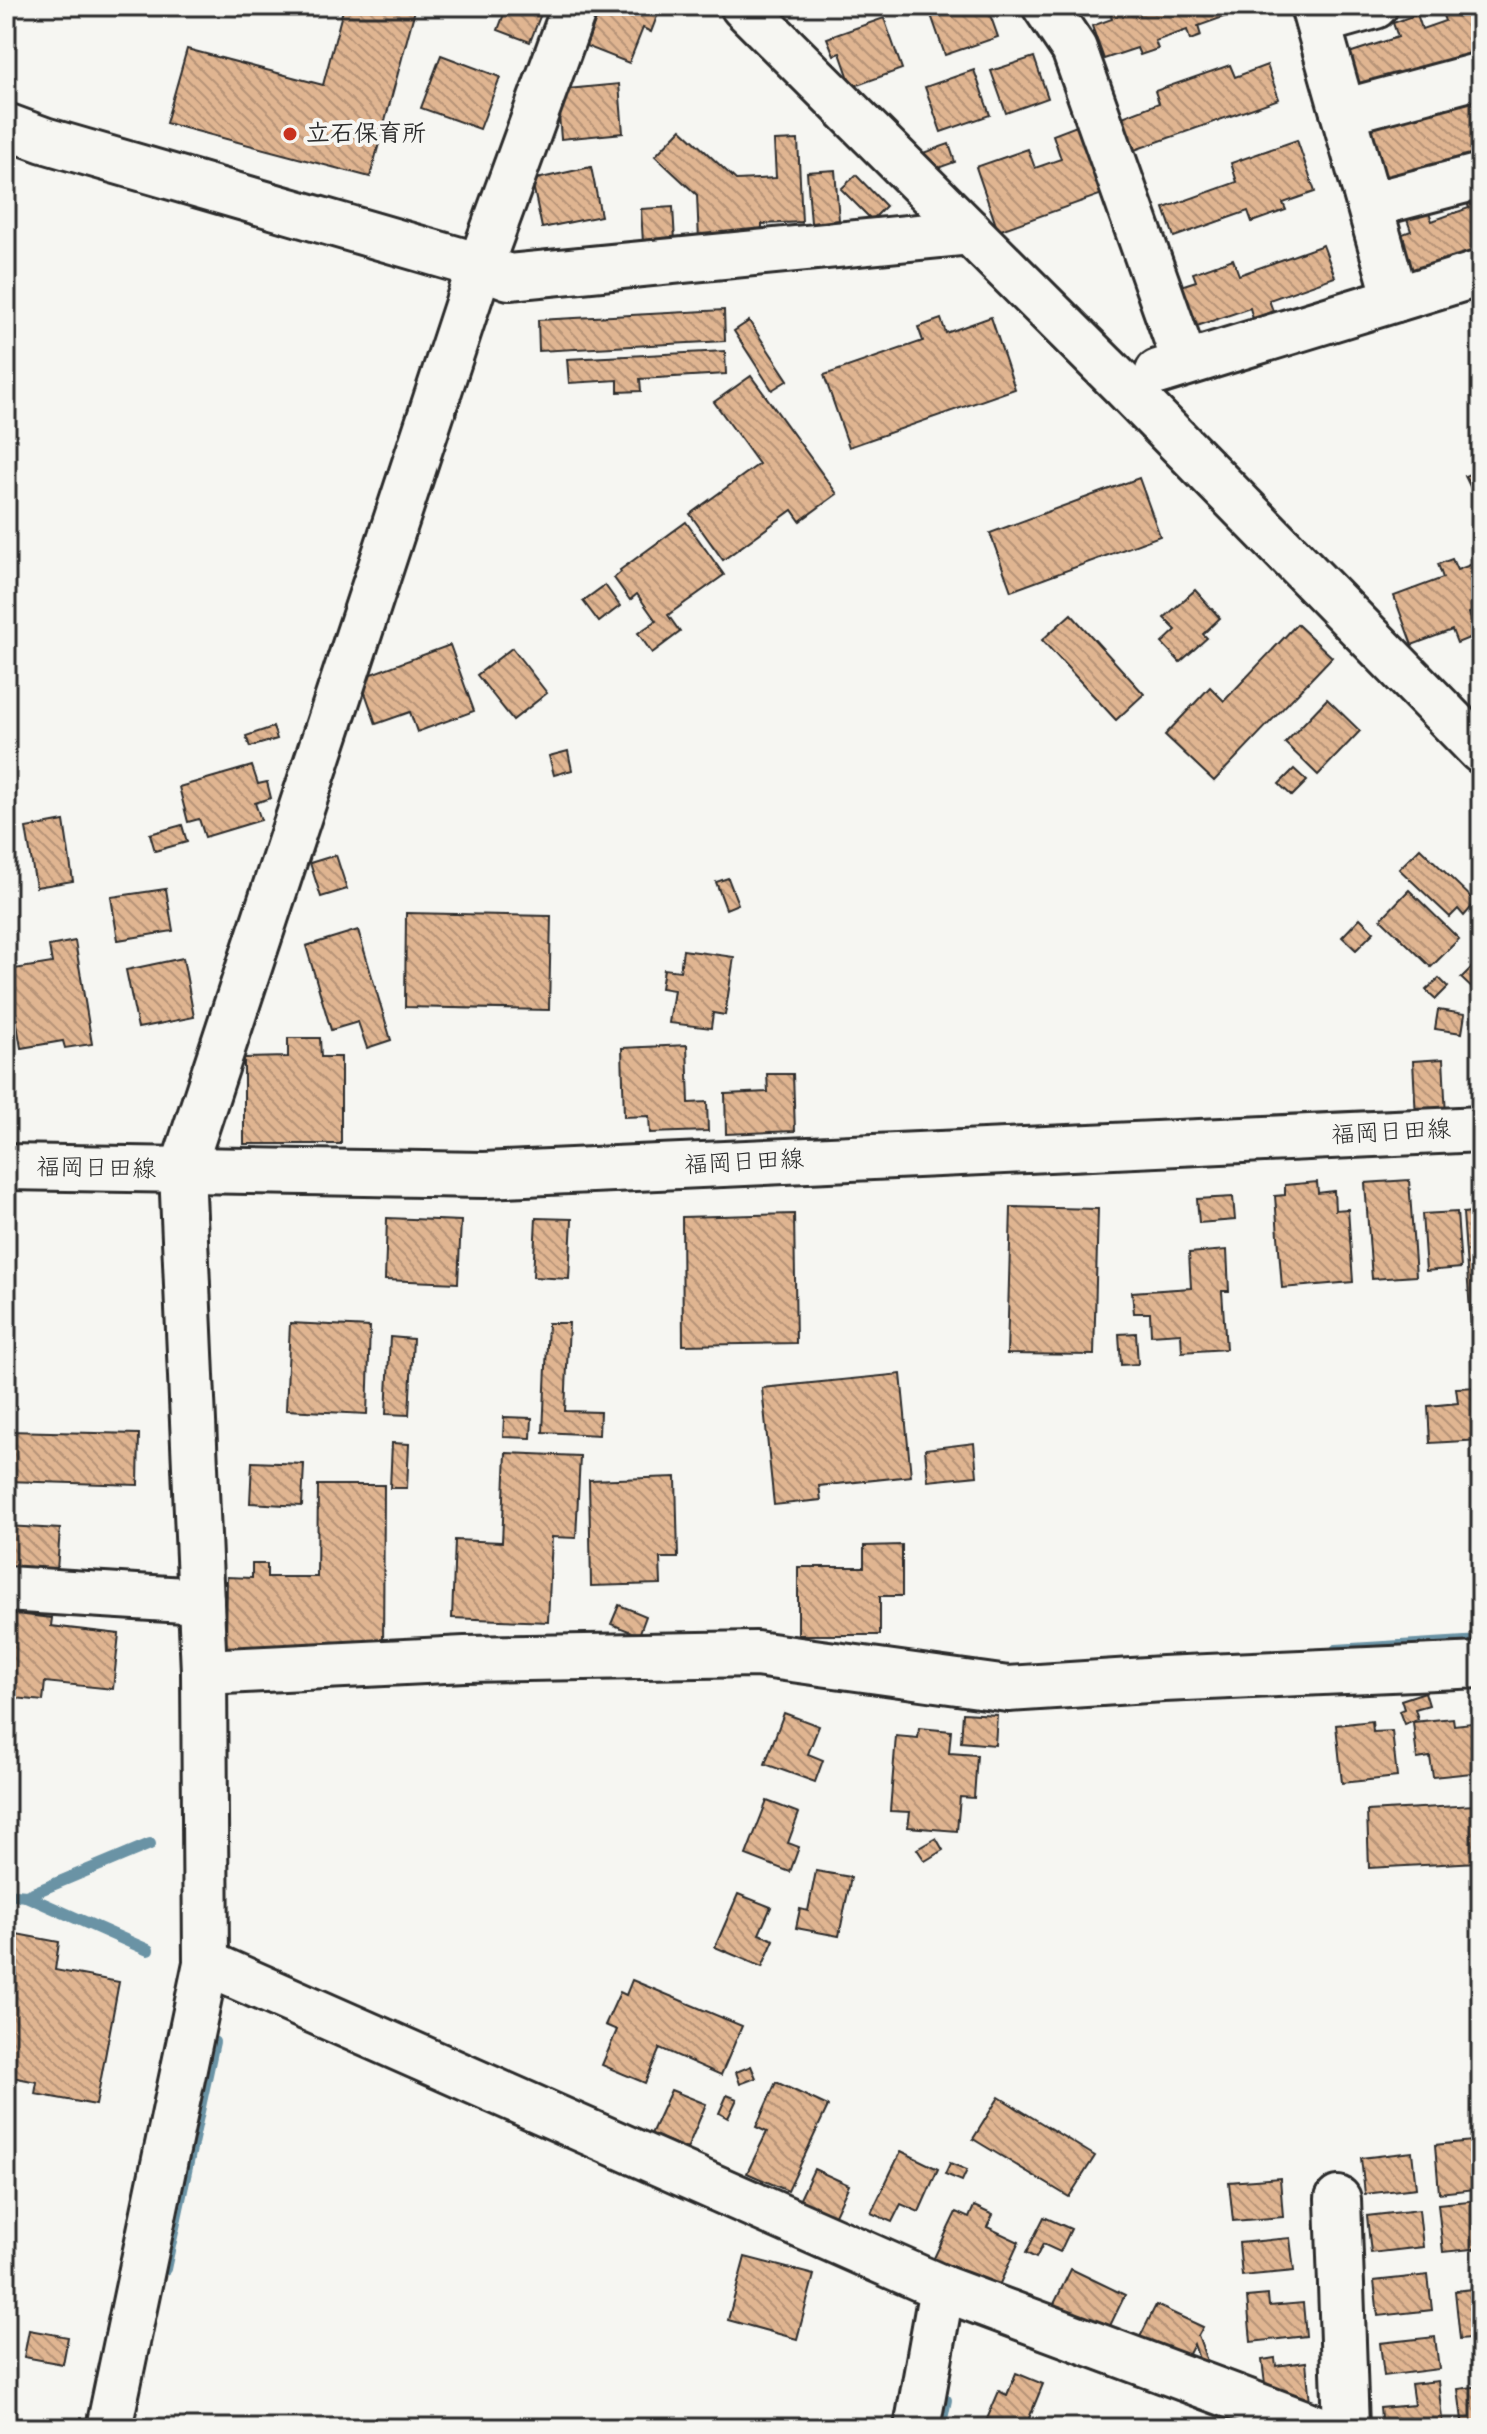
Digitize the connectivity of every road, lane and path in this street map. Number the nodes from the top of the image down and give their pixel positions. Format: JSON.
{"nodes":[{"id":1,"x":575,"y":6,"type":"edge"},
{"id":2,"x":743,"y":6,"type":"edge"},
{"id":3,"x":1045,"y":6,"type":"edge"},
{"id":4,"x":1375,"y":6,"type":"edge"},
{"id":5,"x":1316,"y":14,"type":"edge"},
{"id":6,"x":1481,"y":75,"type":"edge"},
{"id":7,"x":1343,"y":112,"type":"junction"},
{"id":8,"x":6,"y":126,"type":"edge"},
{"id":9,"x":1481,"y":176,"type":"edge"},
{"id":10,"x":1370,"y":205,"type":"junction"},
{"id":11,"x":970,"y":232,"type":"junction"},
{"id":12,"x":480,"y":266,"type":"junction"},
{"id":13,"x":1481,"y":273,"type":"edge"},
{"id":14,"x":1396,"y":299,"type":"junction"},
{"id":15,"x":1185,"y":363,"type":"junction"},
{"id":16,"x":1121,"y":383,"type":"junction"},
{"id":17,"x":1481,"y":751,"type":"edge"},
{"id":18,"x":1481,"y":1129,"type":"edge"},
{"id":19,"x":6,"y":1167,"type":"edge"},
{"id":20,"x":182,"y":1171,"type":"junction"},
{"id":21,"x":6,"y":1589,"type":"edge"},
{"id":22,"x":201,"y":1601,"type":"junction"},
{"id":23,"x":1481,"y":1665,"type":"edge"},
{"id":24,"x":204,"y":1672,"type":"junction"},
{"id":25,"x":206,"y":1963,"type":"junction"},
{"id":26,"x":1338,"y":2199,"type":"dead end"},
{"id":27,"x":942,"y":2288,"type":"junction"},
{"id":28,"x":109,"y":2428,"type":"edge"},
{"id":29,"x":917,"y":2428,"type":"edge"},
{"id":30,"x":1318,"y":2428,"type":"edge"},
{"id":31,"x":1346,"y":2428,"type":"edge"}],
"edges":[{"from":1,"to":12,"type":"street"},
{"from":2,"to":11,"type":"street"},
{"from":3,"to":15,"type":"street"},
{"from":4,"to":5,"type":"street"},
{"from":5,"to":7,"type":"street"},
{"from":6,"to":7,"type":"street"},
{"from":7,"to":10,"type":"street"},
{"from":8,"to":12,"type":"street"},
{"from":9,"to":10,"type":"street"},
{"from":10,"to":14,"type":"street"},
{"from":11,"to":12,"type":"street"},
{"from":11,"to":16,"type":"street"},
{"from":12,"to":20,"type":"street"},
{"from":13,"to":14,"type":"street"},
{"from":14,"to":15,"type":"street"},
{"from":15,"to":16,"type":"street"},
{"from":16,"to":17,"type":"street"},
{"from":18,"to":20,"type":"street","name":"福岡日田線"},
{"from":19,"to":20,"type":"street","name":"福岡日田線"},
{"from":20,"to":22,"type":"street"},
{"from":21,"to":22,"type":"street"},
{"from":22,"to":24,"type":"street"},
{"from":23,"to":24,"type":"street"},
{"from":24,"to":25,"type":"street"},
{"from":25,"to":27,"type":"street"},
{"from":25,"to":28,"type":"street"},
{"from":26,"to":31,"type":"street"},
{"from":27,"to":29,"type":"street"},
{"from":27,"to":30,"type":"street"}]}
